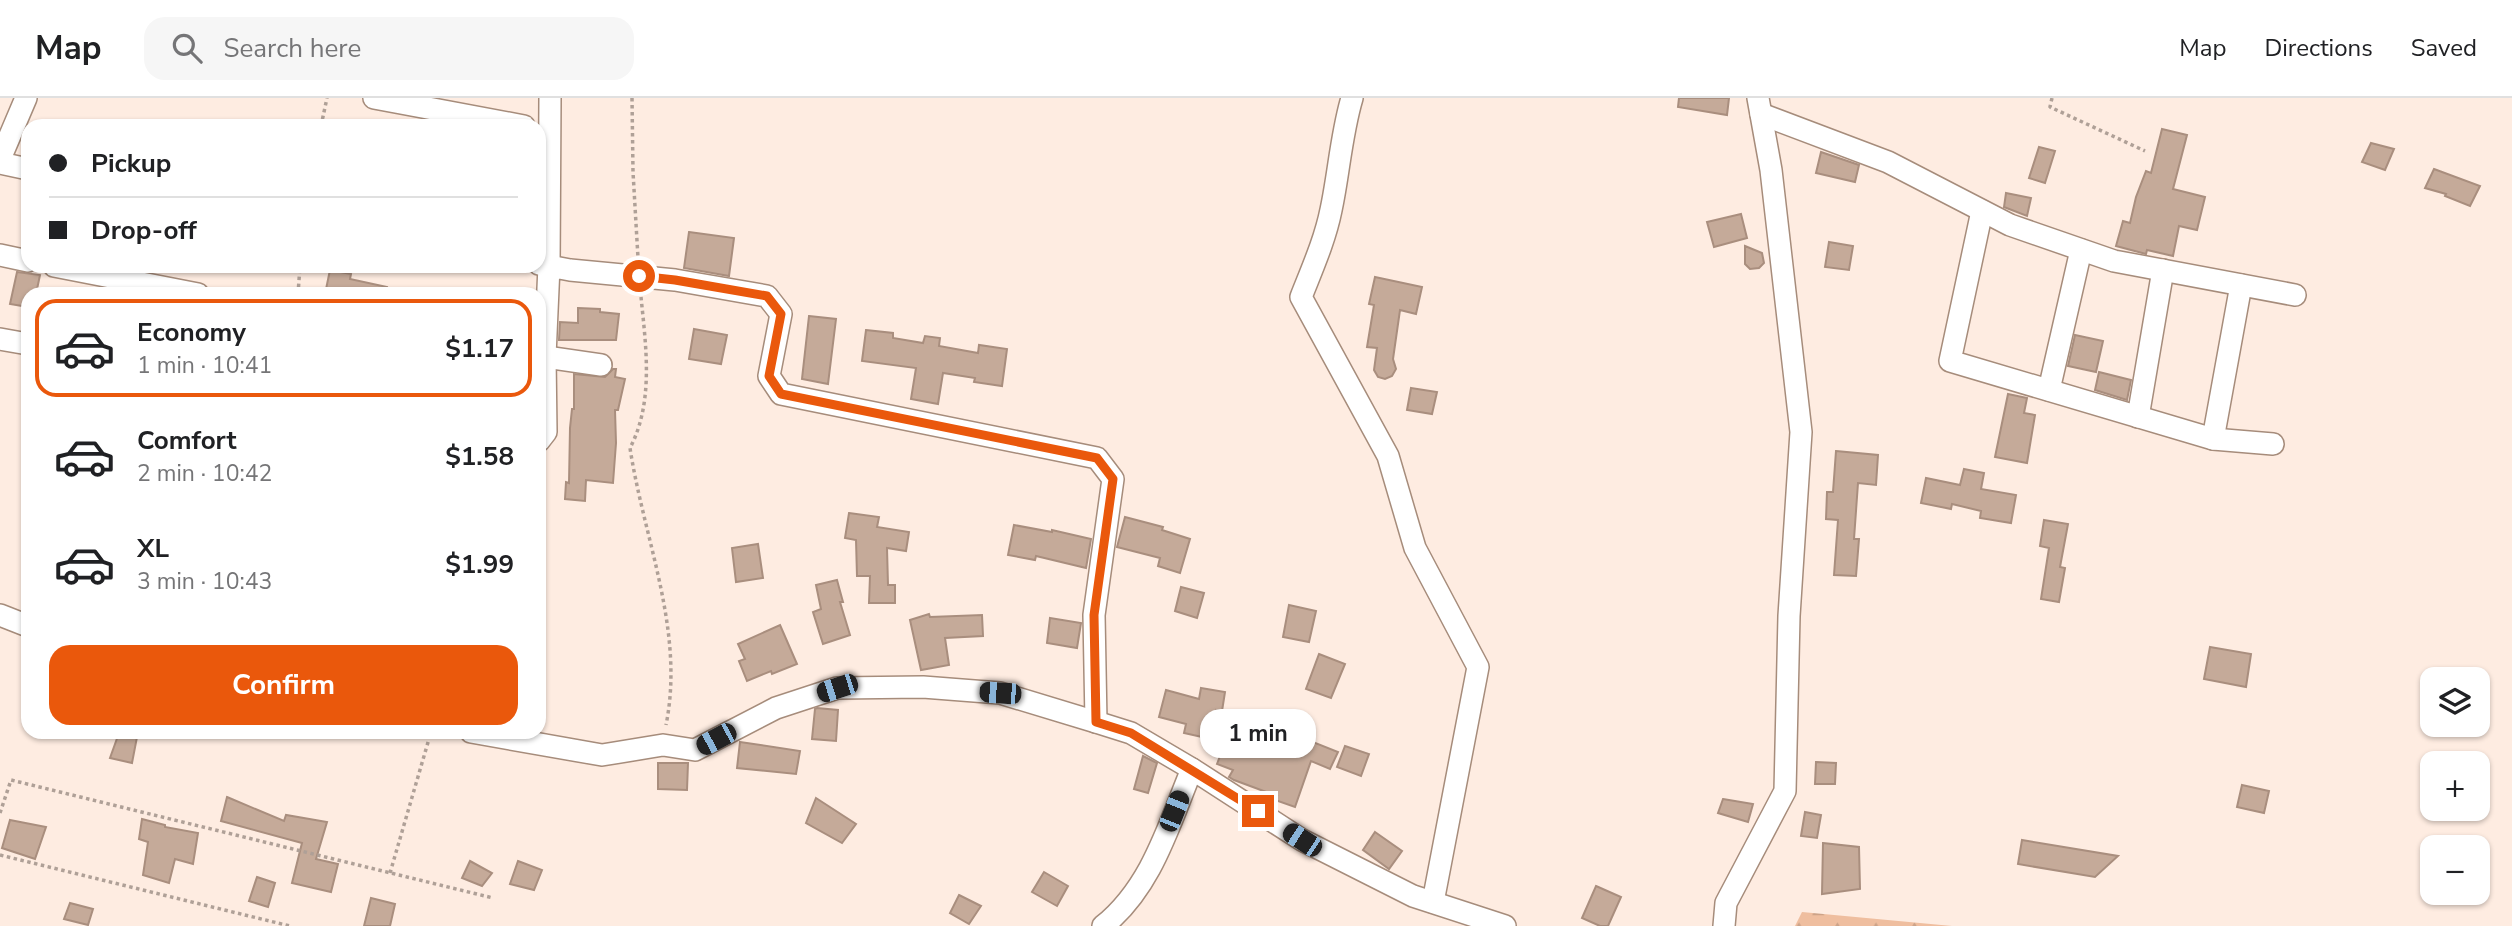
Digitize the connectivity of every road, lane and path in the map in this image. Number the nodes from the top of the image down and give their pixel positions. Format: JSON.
{"nodes":[{"id":1,"x":26,"y":98,"type":"edge"},
{"id":2,"x":327,"y":98,"type":"edge"},
{"id":3,"x":374,"y":98,"type":"edge"},
{"id":4,"x":550,"y":98,"type":"edge"},
{"id":5,"x":1352,"y":98,"type":"edge"},
{"id":6,"x":2052,"y":98,"type":"edge"},
{"id":7,"x":1760,"y":106,"type":"edge"},
{"id":8,"x":322,"y":119,"type":"edge"},
{"id":9,"x":486,"y":119,"type":"edge"},
{"id":10,"x":546,"y":124,"type":"edge"},
{"id":11,"x":2145,"y":151,"type":"dead end"},
{"id":12,"x":0,"y":161,"type":"edge"},
{"id":13,"x":21,"y":167,"type":"edge"},
{"id":14,"x":1982,"y":211,"type":"junction"},
{"id":15,"x":2081,"y":250,"type":"junction"},
{"id":16,"x":0,"y":256,"type":"edge"},
{"id":17,"x":21,"y":260,"type":"edge"},
{"id":18,"x":546,"y":265,"type":"edge"},
{"id":19,"x":2163,"y":270,"type":"junction"},
{"id":20,"x":90,"y":273,"type":"edge"},
{"id":21,"x":2241,"y":285,"type":"junction"},
{"id":22,"x":162,"y":287,"type":"edge"},
{"id":23,"x":2295,"y":295,"type":"dead end"},
{"id":24,"x":0,"y":339,"type":"edge"},
{"id":25,"x":21,"y":343,"type":"edge"},
{"id":26,"x":546,"y":357,"type":"edge"},
{"id":27,"x":601,"y":365,"type":"dead end"},
{"id":28,"x":2049,"y":390,"type":"junction"},
{"id":29,"x":2138,"y":417,"type":"junction"},
{"id":30,"x":638,"y":433,"type":"dead end"},
{"id":31,"x":2213,"y":439,"type":"junction"},
{"id":32,"x":2273,"y":444,"type":"dead end"},
{"id":33,"x":0,"y":615,"type":"edge"},
{"id":34,"x":21,"y":623,"type":"edge"},
{"id":35,"x":1096,"y":722,"type":"junction"},
{"id":36,"x":429,"y":739,"type":"edge"},
{"id":37,"x":511,"y":739,"type":"edge"},
{"id":38,"x":663,"y":745,"type":"junction"},
{"id":39,"x":1192,"y":769,"type":"junction"},
{"id":40,"x":0,"y":813,"type":"edge"},
{"id":41,"x":0,"y":855,"type":"edge"},
{"id":42,"x":390,"y":873,"type":"junction"},
{"id":43,"x":493,"y":898,"type":"dead end"},
{"id":44,"x":1433,"y":902,"type":"junction"},
{"id":45,"x":290,"y":926,"type":"edge"},
{"id":46,"x":1104,"y":926,"type":"edge"},
{"id":47,"x":1505,"y":926,"type":"edge"},
{"id":48,"x":1724,"y":926,"type":"edge"}],
"edges":[{"from":1,"to":12,"type":"street"},
{"from":2,"to":8,"type":"path"},
{"from":3,"to":9,"type":"street"},
{"from":4,"to":10,"type":"street"},
{"from":5,"to":44,"type":"street"},
{"from":6,"to":11,"type":"path"},
{"from":7,"to":14,"type":"street"},
{"from":7,"to":48,"type":"street"},
{"from":12,"to":13,"type":"street"},
{"from":14,"to":15,"type":"street"},
{"from":14,"to":28,"type":"street"},
{"from":15,"to":19,"type":"street"},
{"from":15,"to":28,"type":"street"},
{"from":16,"to":17,"type":"street"},
{"from":18,"to":35,"type":"street"},
{"from":19,"to":21,"type":"street"},
{"from":19,"to":29,"type":"street"},
{"from":20,"to":22,"type":"street"},
{"from":21,"to":23,"type":"street"},
{"from":21,"to":31,"type":"street"},
{"from":24,"to":25,"type":"street"},
{"from":26,"to":27,"type":"street"},
{"from":28,"to":29,"type":"street"},
{"from":29,"to":31,"type":"street"},
{"from":30,"to":38,"type":"path"},
{"from":31,"to":32,"type":"street"},
{"from":33,"to":34,"type":"street"},
{"from":35,"to":38,"type":"street"},
{"from":35,"to":39,"type":"street"},
{"from":36,"to":42,"type":"path"},
{"from":37,"to":38,"type":"street"},
{"from":39,"to":44,"type":"street"},
{"from":39,"to":46,"type":"street"},
{"from":40,"to":42,"type":"path"},
{"from":41,"to":45,"type":"path"},
{"from":42,"to":43,"type":"path"},
{"from":44,"to":47,"type":"street"}]}
